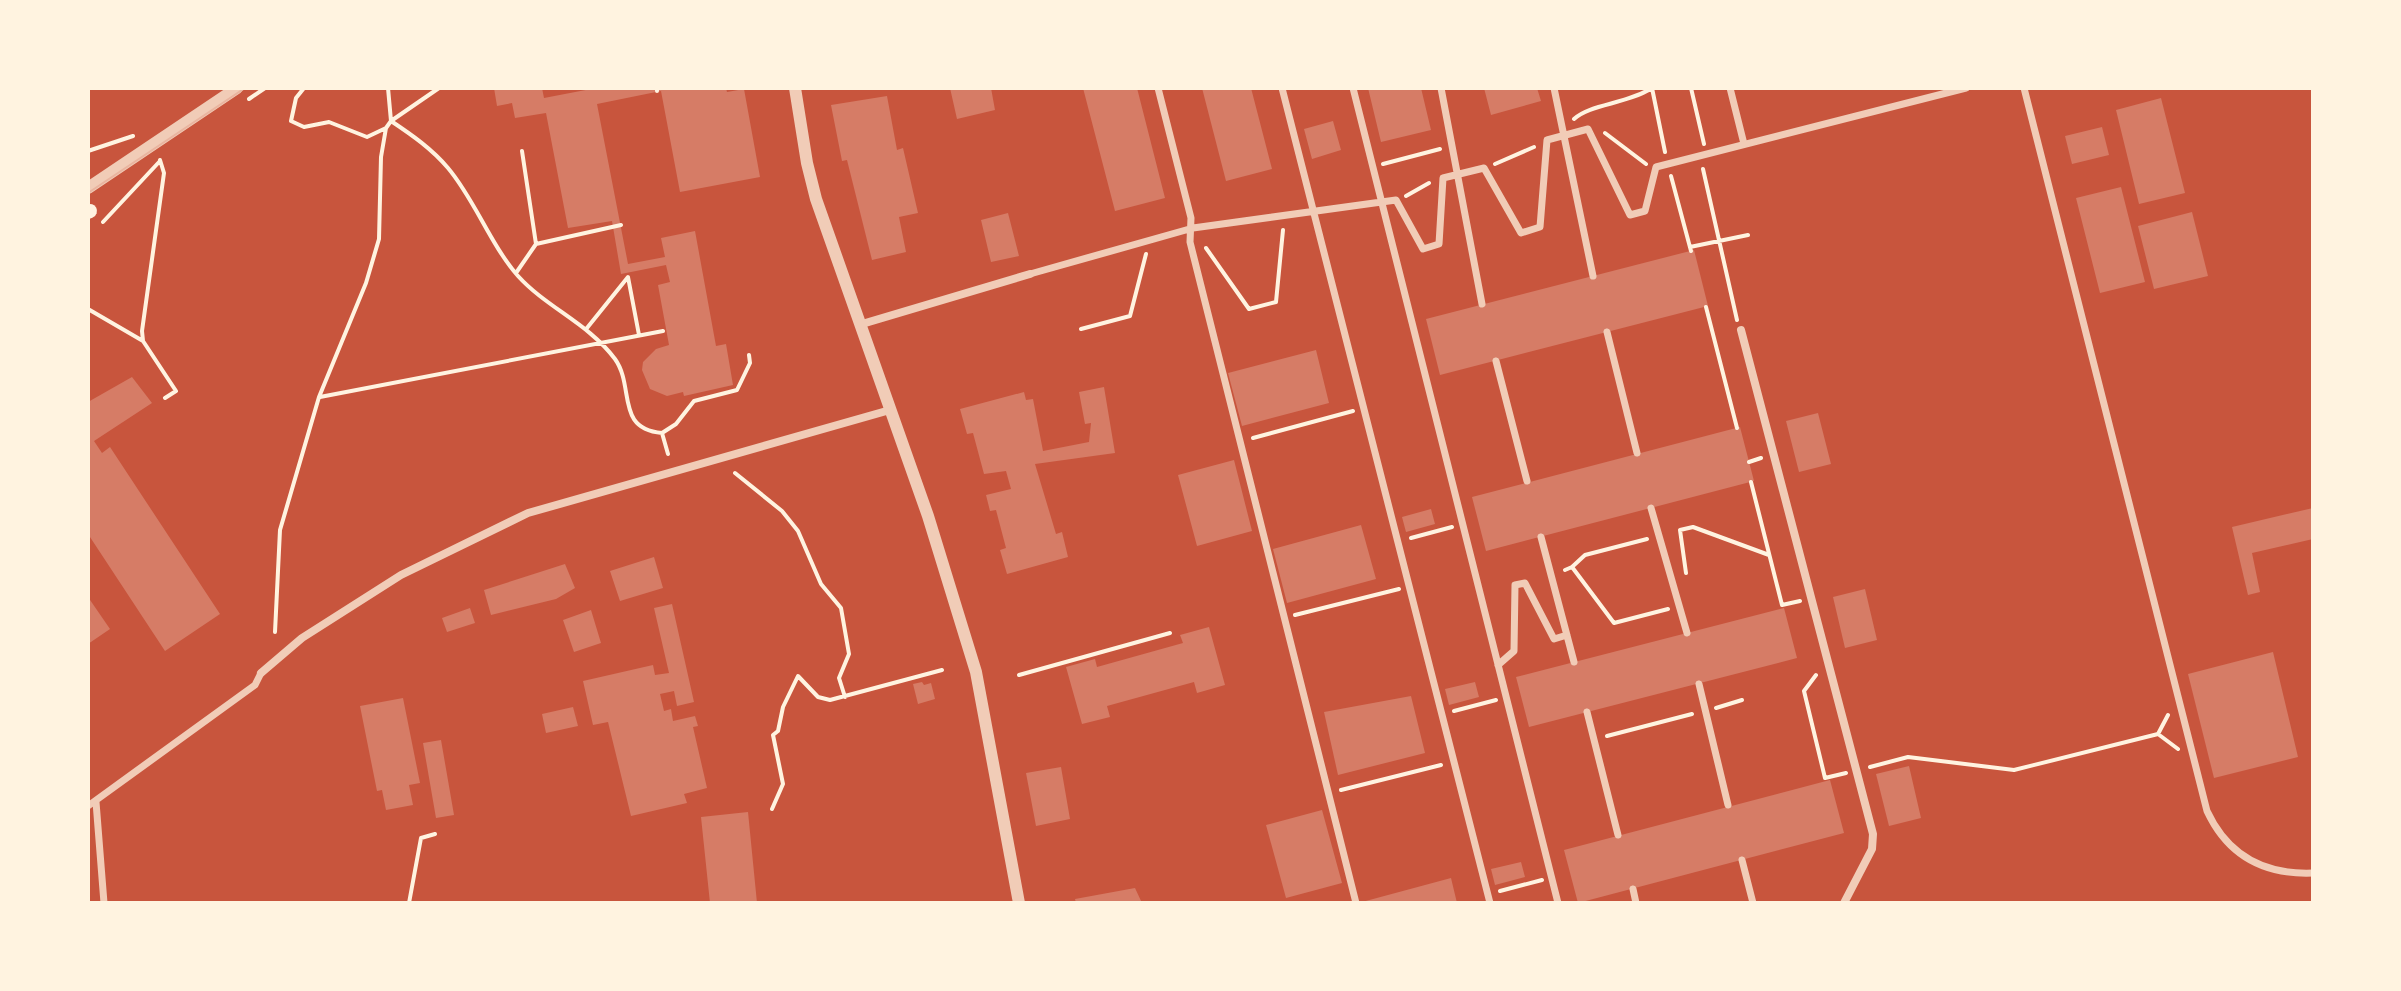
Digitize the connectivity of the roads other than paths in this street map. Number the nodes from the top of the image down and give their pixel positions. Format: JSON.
{"nodes":[{"id":1,"x":237,"y":88,"type":"edge"},
{"id":2,"x":795,"y":88,"type":"edge"},
{"id":3,"x":1158,"y":88,"type":"edge"},
{"id":4,"x":1282,"y":88,"type":"edge"},
{"id":5,"x":1353,"y":88,"type":"edge"},
{"id":6,"x":1441,"y":88,"type":"edge"},
{"id":7,"x":1554,"y":88,"type":"edge"},
{"id":8,"x":1730,"y":88,"type":"edge"},
{"id":9,"x":1966,"y":88,"type":"edge"},
{"id":10,"x":2024,"y":88,"type":"edge"},
{"id":11,"x":1563,"y":136,"type":"junction"},
{"id":12,"x":1744,"y":144,"type":"junction"},
{"id":13,"x":1458,"y":174,"type":"junction"},
{"id":14,"x":88,"y":188,"type":"edge"},
{"id":15,"x":1382,"y":202,"type":"junction"},
{"id":16,"x":1313,"y":211,"type":"junction"},
{"id":17,"x":1193,"y":228,"type":"junction"},
{"id":18,"x":1030,"y":274,"type":"joint"},
{"id":19,"x":1593,"y":276,"type":"dead end"},
{"id":20,"x":1482,"y":304,"type":"dead end"},
{"id":21,"x":862,"y":324,"type":"junction"},
{"id":22,"x":1741,"y":330,"type":"road end"},
{"id":23,"x":1607,"y":332,"type":"dead end"},
{"id":24,"x":1496,"y":361,"type":"dead end"},
{"id":25,"x":890,"y":410,"type":"junction"},
{"id":26,"x":1637,"y":453,"type":"dead end"},
{"id":27,"x":1527,"y":481,"type":"dead end"},
{"id":28,"x":1651,"y":508,"type":"dead end"},
{"id":29,"x":1541,"y":537,"type":"dead end"},
{"id":30,"x":1687,"y":633,"type":"dead end"},
{"id":31,"x":1567,"y":635,"type":"junction"},
{"id":32,"x":1574,"y":662,"type":"dead end"},
{"id":33,"x":1498,"y":665,"type":"junction"},
{"id":34,"x":261,"y":673,"type":"joint"},
{"id":35,"x":1699,"y":684,"type":"dead end"},
{"id":36,"x":1587,"y":712,"type":"dead end"},
{"id":37,"x":96,"y":802,"type":"junction"},
{"id":38,"x":1728,"y":805,"type":"dead end"},
{"id":39,"x":88,"y":806,"type":"edge"},
{"id":40,"x":1618,"y":835,"type":"dead end"},
{"id":41,"x":1742,"y":860,"type":"dead end"},
{"id":42,"x":2313,"y":873,"type":"edge"},
{"id":43,"x":1633,"y":889,"type":"dead end"},
{"id":44,"x":104,"y":903,"type":"edge"},
{"id":45,"x":1019,"y":903,"type":"edge"},
{"id":46,"x":1356,"y":903,"type":"edge"},
{"id":47,"x":1490,"y":903,"type":"edge"},
{"id":48,"x":1558,"y":903,"type":"edge"},
{"id":49,"x":1636,"y":903,"type":"edge"},
{"id":50,"x":1753,"y":903,"type":"edge"},
{"id":51,"x":1844,"y":903,"type":"edge"}],
"edges":[{"from":1,"to":14,"type":"street"},
{"from":2,"to":21,"type":"street"},
{"from":3,"to":17,"type":"street"},
{"from":4,"to":16,"type":"street"},
{"from":5,"to":15,"type":"street"},
{"from":6,"to":13,"type":"street"},
{"from":7,"to":11,"type":"street"},
{"from":8,"to":12,"type":"street"},
{"from":9,"to":12,"type":"street"},
{"from":10,"to":42,"type":"street"},
{"from":11,"to":12,"type":"street"},
{"from":11,"to":13,"type":"street"},
{"from":11,"to":19,"type":"street"},
{"from":13,"to":15,"type":"street"},
{"from":13,"to":20,"type":"street"},
{"from":15,"to":16,"type":"street"},
{"from":15,"to":33,"type":"street"},
{"from":16,"to":17,"type":"street"},
{"from":16,"to":47,"type":"street"},
{"from":17,"to":18,"type":"street"},
{"from":17,"to":46,"type":"street"},
{"from":18,"to":21,"type":"street"},
{"from":21,"to":25,"type":"street"},
{"from":22,"to":51,"type":"street"},
{"from":23,"to":26,"type":"street"},
{"from":24,"to":27,"type":"street"},
{"from":25,"to":34,"type":"street"},
{"from":25,"to":45,"type":"street"},
{"from":28,"to":30,"type":"street"},
{"from":29,"to":31,"type":"street"},
{"from":31,"to":32,"type":"street"},
{"from":31,"to":33,"type":"street"},
{"from":33,"to":48,"type":"street"},
{"from":34,"to":37,"type":"street"},
{"from":35,"to":38,"type":"street"},
{"from":36,"to":40,"type":"street"},
{"from":37,"to":39,"type":"street"},
{"from":37,"to":44,"type":"street"},
{"from":41,"to":50,"type":"street"},
{"from":43,"to":49,"type":"street"}]}
